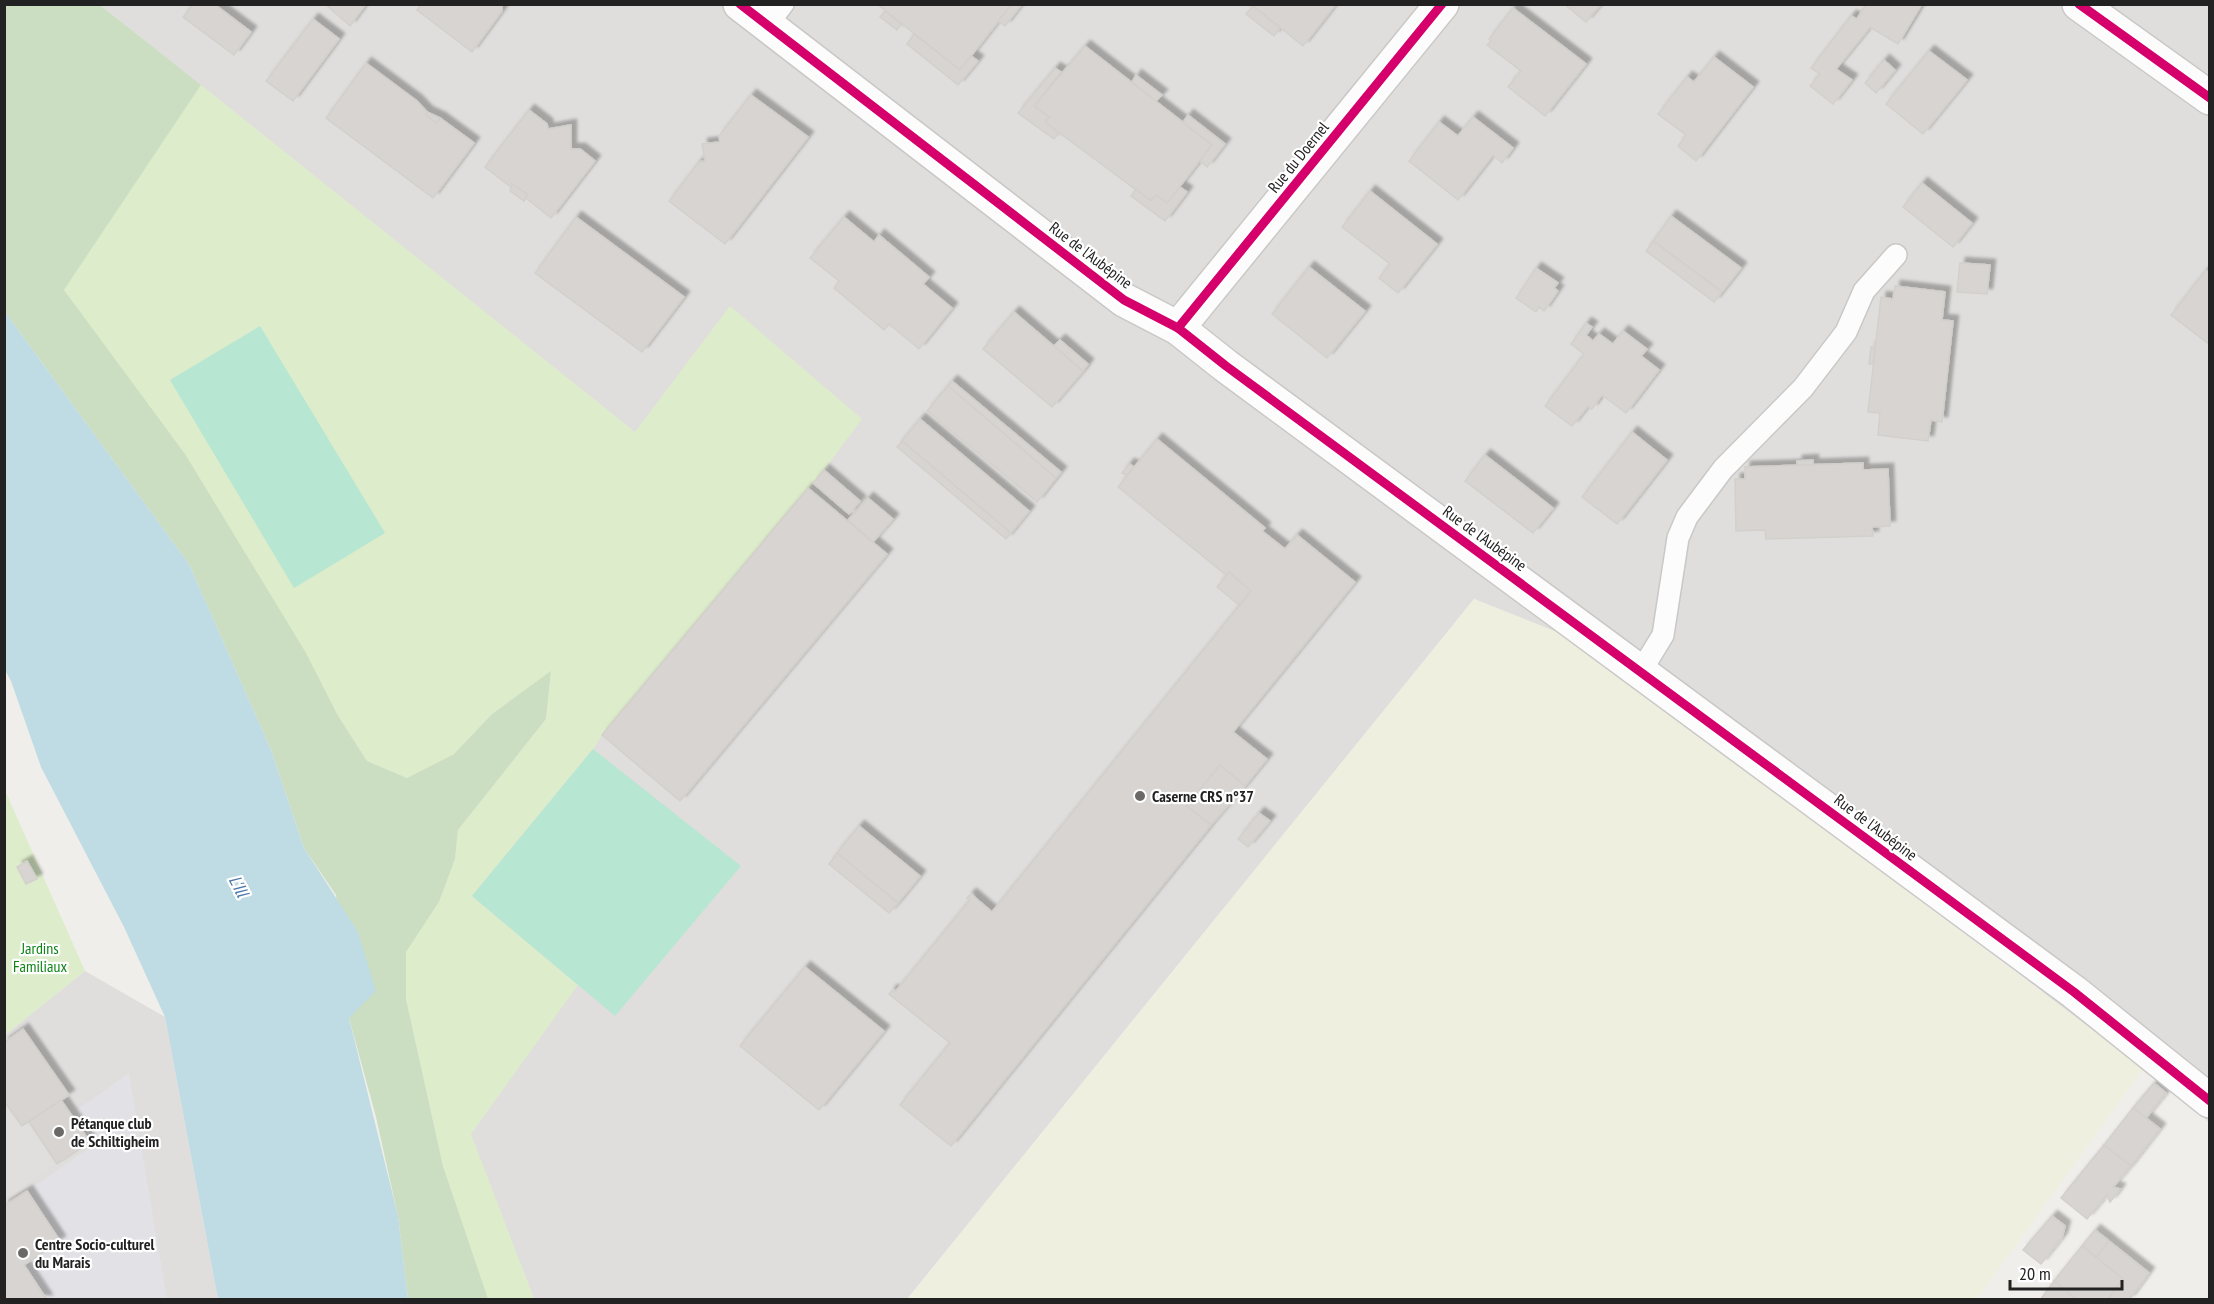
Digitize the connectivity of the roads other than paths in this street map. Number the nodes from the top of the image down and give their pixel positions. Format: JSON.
{"nodes":[{"id":1,"x":740,"y":4,"type":"edge"},
{"id":2,"x":1442,"y":4,"type":"edge"},
{"id":3,"x":2079,"y":4,"type":"edge"},
{"id":4,"x":775,"y":15,"type":"edge"},
{"id":5,"x":2210,"y":98,"type":"edge"},
{"id":6,"x":1896,"y":255,"type":"dead end"},
{"id":7,"x":1178,"y":328,"type":"junction"},
{"id":8,"x":1641,"y":671,"type":"junction"},
{"id":9,"x":2210,"y":1101,"type":"edge"}],
"edges":[{"from":1,"to":4,"type":"street","name":"Rue de l'Aubépine"},
{"from":2,"to":7,"type":"street","name":"Rue du Doernel"},
{"from":3,"to":5,"type":"street"},
{"from":4,"to":7,"type":"street","name":"Rue de l'Aubépine"},
{"from":6,"to":8,"type":"lane"},
{"from":7,"to":8,"type":"street","name":"Rue de l'Aubépine"},
{"from":8,"to":9,"type":"street","name":"Rue de l'Aubépine"}]}
